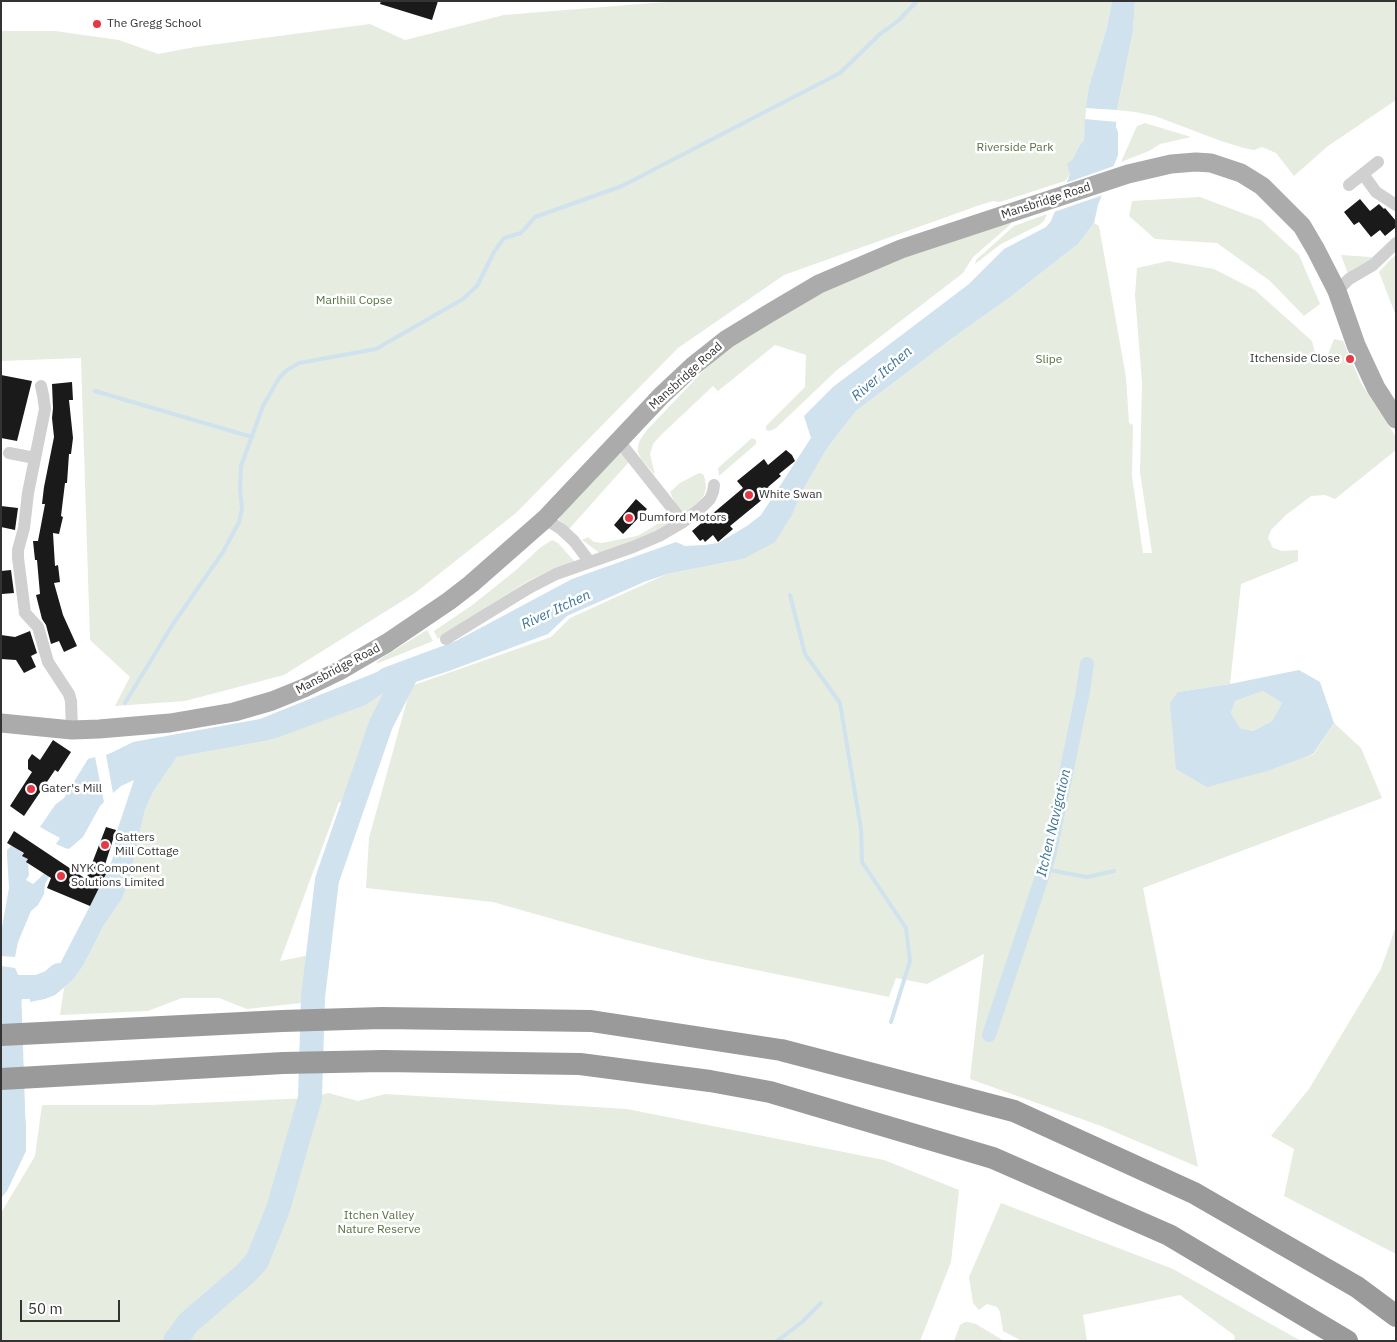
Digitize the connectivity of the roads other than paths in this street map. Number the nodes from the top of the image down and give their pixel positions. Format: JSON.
{"nodes":[{"id":1,"x":1378,"y":162,"type":"dead end"},
{"id":2,"x":1363,"y":174,"type":"junction"},
{"id":3,"x":1349,"y":185,"type":"dead end"},
{"id":4,"x":1396,"y":205,"type":"edge"},
{"id":5,"x":1396,"y":243,"type":"edge"},
{"id":6,"x":1337,"y":291,"type":"junction"},
{"id":7,"x":40,"y":386,"type":"dead end"},
{"id":8,"x":1396,"y":418,"type":"edge"},
{"id":9,"x":619,"y":440,"type":"junction"},
{"id":10,"x":9,"y":454,"type":"dead end"},
{"id":11,"x":35,"y":458,"type":"junction"},
{"id":12,"x":714,"y":485,"type":"dead end"},
{"id":13,"x":545,"y":519,"type":"junction"},
{"id":14,"x":684,"y":522,"type":"junction"},
{"id":15,"x":589,"y":561,"type":"junction"},
{"id":16,"x":446,"y":639,"type":"dead end"},
{"id":17,"x":1,"y":723,"type":"edge"},
{"id":18,"x":72,"y":730,"type":"junction"},
{"id":19,"x":1,"y":1035,"type":"edge"},
{"id":20,"x":1,"y":1079,"type":"edge"},
{"id":21,"x":1396,"y":1316,"type":"edge"},
{"id":22,"x":1347,"y":1341,"type":"edge"}],
"edges":[{"from":1,"to":2,"type":"street"},
{"from":2,"to":3,"type":"street"},
{"from":2,"to":4,"type":"street"},
{"from":5,"to":6,"type":"street"},
{"from":6,"to":8,"type":"main road","name":"Mansbridge Road"},
{"from":6,"to":9,"type":"main road","name":"Mansbridge Road"},
{"from":7,"to":11,"type":"street"},
{"from":9,"to":13,"type":"main road","name":"Mansbridge Road"},
{"from":9,"to":14,"type":"street"},
{"from":10,"to":11,"type":"street"},
{"from":11,"to":18,"type":"street"},
{"from":12,"to":14,"type":"street"},
{"from":13,"to":15,"type":"street"},
{"from":13,"to":18,"type":"main road","name":"Mansbridge Road"},
{"from":14,"to":15,"type":"street"},
{"from":15,"to":16,"type":"street"},
{"from":17,"to":18,"type":"main road","name":"Mansbridge Road"},
{"from":19,"to":21,"type":"highway"},
{"from":20,"to":22,"type":"highway"}]}
